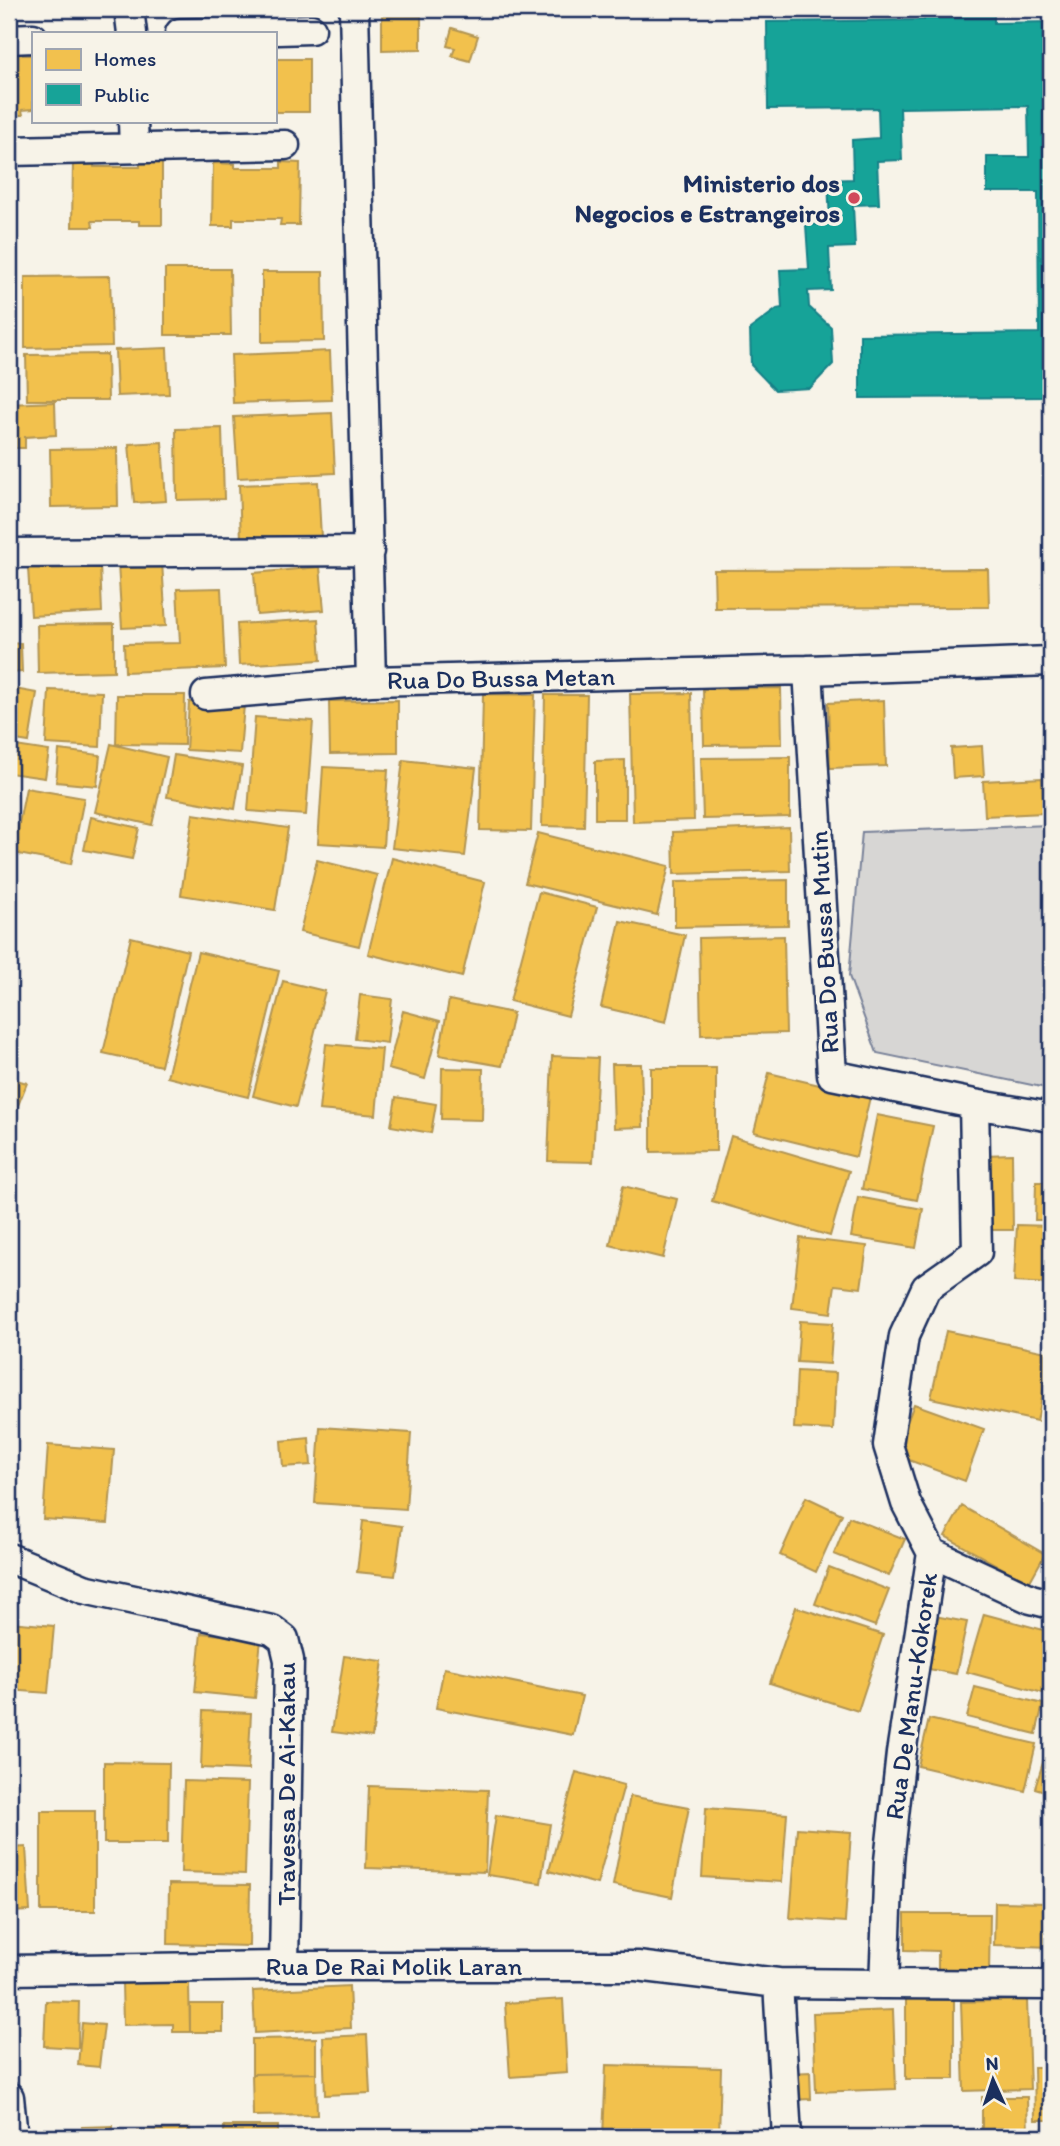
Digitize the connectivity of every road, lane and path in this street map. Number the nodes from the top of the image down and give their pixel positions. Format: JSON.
{"nodes":[{"id":1,"x":129,"y":9,"type":"edge"},
{"id":2,"x":354,"y":9,"type":"edge"},
{"id":3,"x":312,"y":29,"type":"dead end"},
{"id":4,"x":132,"y":32,"type":"edge"},
{"id":5,"x":213,"y":32,"type":"edge"},
{"id":6,"x":32,"y":38,"type":"edge"},
{"id":7,"x":9,"y":39,"type":"edge"},
{"id":8,"x":134,"y":135,"type":"edge"},
{"id":9,"x":285,"y":145,"type":"dead end"},
{"id":10,"x":9,"y":151,"type":"edge"},
{"id":11,"x":369,"y":551,"type":"junction"},
{"id":12,"x":9,"y":552,"type":"edge"},
{"id":13,"x":1051,"y":661,"type":"edge"},
{"id":14,"x":808,"y":670,"type":"junction"},
{"id":15,"x":371,"y":681,"type":"junction"},
{"id":16,"x":206,"y":695,"type":"dead end"},
{"id":17,"x":974,"y":1104,"type":"junction"},
{"id":18,"x":1051,"y":1117,"type":"edge"},
{"id":19,"x":932,"y":1553,"type":"junction"},
{"id":20,"x":9,"y":1558,"type":"edge"},
{"id":21,"x":1051,"y":1604,"type":"edge"},
{"id":22,"x":284,"y":1965,"type":"junction"},
{"id":23,"x":9,"y":1969,"type":"edge"},
{"id":24,"x":778,"y":1983,"type":"junction"},
{"id":25,"x":884,"y":1984,"type":"junction"},
{"id":26,"x":1051,"y":1985,"type":"edge"},
{"id":27,"x":9,"y":2097,"type":"edge"},
{"id":28,"x":13,"y":2137,"type":"edge"},
{"id":29,"x":787,"y":2137,"type":"edge"}],
"edges":[{"from":1,"to":4,"type":"street"},
{"from":2,"to":11,"type":"street","name":"Rua Do Bussa Metan"},
{"from":3,"to":5,"type":"street"},
{"from":6,"to":7,"type":"street"},
{"from":8,"to":9,"type":"street"},
{"from":8,"to":10,"type":"street"},
{"from":11,"to":12,"type":"street"},
{"from":11,"to":15,"type":"street","name":"Rua Do Bussa Metan"},
{"from":13,"to":14,"type":"street","name":"Rua Do Bussa Metan"},
{"from":14,"to":15,"type":"street","name":"Rua Do Bussa Metan"},
{"from":14,"to":17,"type":"street","name":"Rua Do Bussa Mutin"},
{"from":15,"to":16,"type":"street"},
{"from":17,"to":18,"type":"street","name":"Rua Do Bussa Mutin"},
{"from":17,"to":19,"type":"street","name":"Rua De Manu-Kokorek"},
{"from":19,"to":21,"type":"street"},
{"from":19,"to":25,"type":"street","name":"Rua De Manu-Kokorek"},
{"from":20,"to":22,"type":"street","name":"Travessa De Ai-Kakau"},
{"from":22,"to":23,"type":"street","name":"Rua De Rai Molik Laran"},
{"from":22,"to":24,"type":"street","name":"Rua De Rai Molik Laran"},
{"from":24,"to":25,"type":"street"},
{"from":24,"to":29,"type":"street"},
{"from":25,"to":26,"type":"street"},
{"from":27,"to":28,"type":"street"}]}
